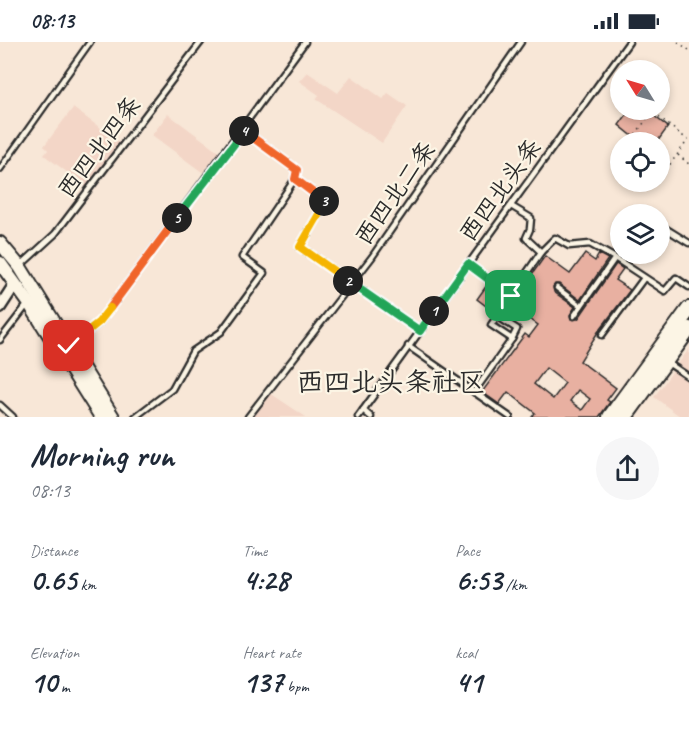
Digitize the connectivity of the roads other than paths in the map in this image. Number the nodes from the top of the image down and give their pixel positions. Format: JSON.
{"nodes":[{"id":1,"x":90,"y":42,"type":"edge"},
{"id":2,"x":201,"y":42,"type":"edge"},
{"id":3,"x":305,"y":42,"type":"edge"},
{"id":4,"x":521,"y":42,"type":"edge"},
{"id":5,"x":629,"y":42,"type":"edge"},
{"id":6,"x":243,"y":130,"type":"junction"},
{"id":7,"x":0,"y":169,"type":"edge"},
{"id":8,"x":295,"y":179,"type":"junction"},
{"id":9,"x":511,"y":206,"type":"junction"},
{"id":10,"x":670,"y":231,"type":"edge"},
{"id":11,"x":0,"y":243,"type":"edge"},
{"id":12,"x":689,"y":243,"type":"edge"},
{"id":13,"x":541,"y":252,"type":"junction"},
{"id":14,"x":610,"y":255,"type":"edge"},
{"id":15,"x":468,"y":264,"type":"junction"},
{"id":16,"x":611,"y":264,"type":"edge"},
{"id":17,"x":624,"y":264,"type":"edge"},
{"id":18,"x":20,"y":267,"type":"junction"},
{"id":19,"x":6,"y":274,"type":"edge"},
{"id":20,"x":644,"y":278,"type":"junction"},
{"id":21,"x":351,"y":283,"type":"junction"},
{"id":22,"x":689,"y":287,"type":"edge"},
{"id":23,"x":557,"y":288,"type":"dead end"},
{"id":24,"x":511,"y":296,"type":"junction"},
{"id":25,"x":29,"y":303,"type":"junction"},
{"id":26,"x":581,"y":306,"type":"junction"},
{"id":27,"x":0,"y":307,"type":"edge"},
{"id":28,"x":689,"y":309,"type":"edge"},
{"id":29,"x":497,"y":316,"type":"junction"},
{"id":30,"x":574,"y":316,"type":"dead end"},
{"id":31,"x":689,"y":329,"type":"edge"},
{"id":32,"x":420,"y":331,"type":"junction"},
{"id":33,"x":602,"y":335,"type":"dead end"},
{"id":34,"x":512,"y":339,"type":"junction"},
{"id":35,"x":0,"y":340,"type":"edge"},
{"id":36,"x":69,"y":346,"type":"junction"},
{"id":37,"x":408,"y":346,"type":"junction"},
{"id":38,"x":661,"y":358,"type":"junction"},
{"id":39,"x":689,"y":377,"type":"edge"},
{"id":40,"x":474,"y":392,"type":"junction"},
{"id":41,"x":0,"y":405,"type":"edge"},
{"id":42,"x":363,"y":410,"type":"junction"},
{"id":43,"x":12,"y":417,"type":"edge"},
{"id":44,"x":101,"y":417,"type":"edge"},
{"id":45,"x":113,"y":417,"type":"edge"},
{"id":46,"x":135,"y":417,"type":"edge"},
{"id":47,"x":248,"y":417,"type":"edge"},
{"id":48,"x":358,"y":417,"type":"edge"},
{"id":49,"x":371,"y":417,"type":"edge"},
{"id":50,"x":510,"y":417,"type":"edge"},
{"id":51,"x":610,"y":417,"type":"edge"},
{"id":52,"x":625,"y":417,"type":"edge"}],
"edges":[{"from":1,"to":7,"type":"lane"},
{"from":2,"to":18,"type":"lane","name":"西四北四条"},
{"from":3,"to":6,"type":"lane"},
{"from":4,"to":21,"type":"lane","name":"西四北二条"},
{"from":5,"to":9,"type":"lane","name":"西四北头条"},
{"from":6,"to":8,"type":"lane"},
{"from":6,"to":36,"type":"lane"},
{"from":8,"to":21,"type":"lane"},
{"from":8,"to":46,"type":"lane"},
{"from":9,"to":13,"type":"lane"},
{"from":9,"to":15,"type":"lane","name":"西四北头条"},
{"from":10,"to":12,"type":"lane"},
{"from":11,"to":18,"type":"main road"},
{"from":13,"to":14,"type":"lane"},
{"from":13,"to":24,"type":"lane"},
{"from":15,"to":24,"type":"lane"},
{"from":15,"to":32,"type":"lane","name":"西四北头条"},
{"from":16,"to":26,"type":"lane"},
{"from":17,"to":20,"type":"lane"},
{"from":18,"to":19,"type":"lane","name":"西四北四条"},
{"from":18,"to":36,"type":"main road"},
{"from":19,"to":25,"type":"main road"},
{"from":19,"to":27,"type":"street"},
{"from":20,"to":22,"type":"lane"},
{"from":20,"to":33,"type":"lane"},
{"from":21,"to":32,"type":"lane"},
{"from":21,"to":47,"type":"lane","name":"西四北二条"},
{"from":23,"to":26,"type":"lane"},
{"from":24,"to":29,"type":"lane"},
{"from":25,"to":35,"type":"lane"},
{"from":25,"to":44,"type":"main road"},
{"from":26,"to":30,"type":"lane"},
{"from":28,"to":38,"type":"main road"},
{"from":29,"to":34,"type":"lane"},
{"from":29,"to":34,"type":"lane"},
{"from":31,"to":38,"type":"main road"},
{"from":32,"to":37,"type":"lane","name":"西四北头条"},
{"from":34,"to":40,"type":"lane"},
{"from":36,"to":45,"type":"main road"},
{"from":37,"to":40,"type":"lane"},
{"from":37,"to":42,"type":"lane","name":"西四北头条"},
{"from":38,"to":39,"type":"lane"},
{"from":38,"to":51,"type":"main road"},
{"from":38,"to":52,"type":"main road"},
{"from":40,"to":50,"type":"lane"},
{"from":41,"to":43,"type":"lane"},
{"from":42,"to":48,"type":"lane","name":"西四北头条"},
{"from":42,"to":49,"type":"lane"}]}
